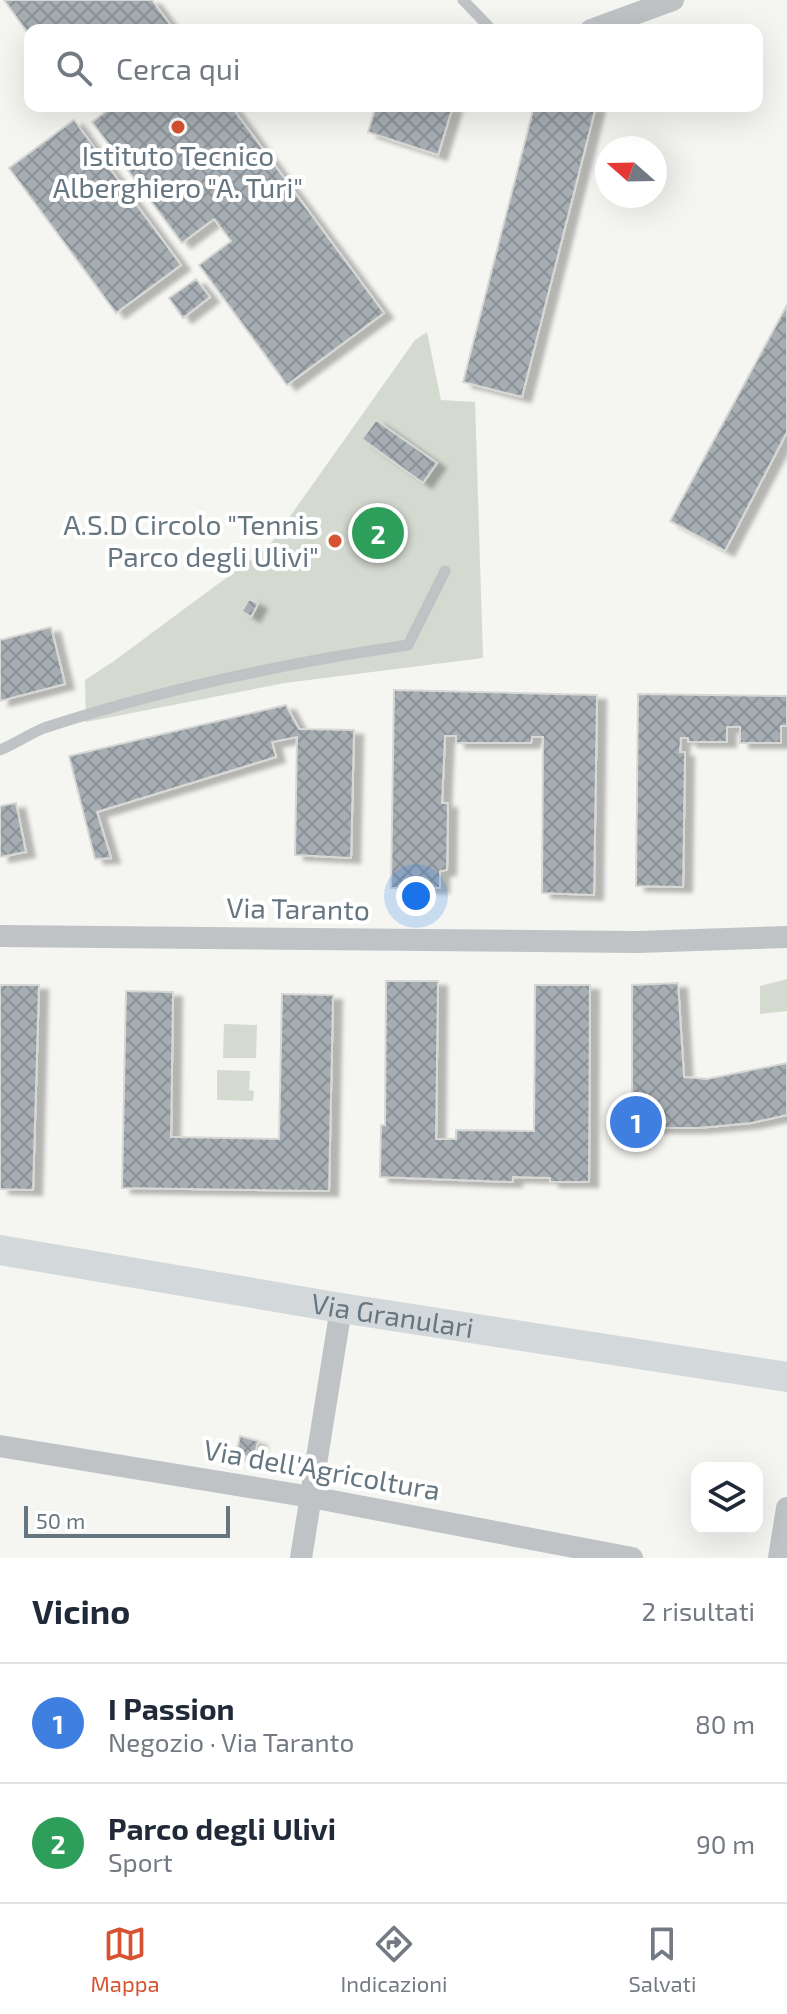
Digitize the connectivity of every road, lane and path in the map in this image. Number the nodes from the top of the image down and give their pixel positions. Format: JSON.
{"nodes":[{"id":1,"x":463,"y":0,"type":"edge"},
{"id":2,"x":673,"y":0,"type":"edge"},
{"id":3,"x":486,"y":24,"type":"edge"},
{"id":4,"x":607,"y":24,"type":"edge"},
{"id":5,"x":445,"y":571,"type":"dead end"},
{"id":6,"x":0,"y":750,"type":"edge"},
{"id":7,"x":0,"y":936,"type":"edge"},
{"id":8,"x":787,"y":937,"type":"edge"},
{"id":9,"x":0,"y":1250,"type":"edge"},
{"id":10,"x":341,"y":1308,"type":"junction"},
{"id":11,"x":787,"y":1377,"type":"edge"},
{"id":12,"x":0,"y":1446,"type":"edge"},
{"id":13,"x":311,"y":1497,"type":"junction"},
{"id":14,"x":787,"y":1508,"type":"edge"},
{"id":15,"x":301,"y":1558,"type":"edge"},
{"id":16,"x":632,"y":1558,"type":"edge"},
{"id":17,"x":779,"y":1558,"type":"edge"}],
"edges":[{"from":1,"to":3,"type":"lane"},
{"from":2,"to":4,"type":"street"},
{"from":5,"to":6,"type":"lane"},
{"from":7,"to":8,"type":"street","name":"Via Taranto"},
{"from":9,"to":10,"type":"street","name":"Via Granulari"},
{"from":10,"to":11,"type":"street","name":"Via Granulari"},
{"from":10,"to":13,"type":"street"},
{"from":12,"to":13,"type":"street","name":"Via dell'Agricoltura"},
{"from":13,"to":15,"type":"street"},
{"from":13,"to":16,"type":"street","name":"Via dell'Agricoltura"},
{"from":14,"to":17,"type":"street"}]}
